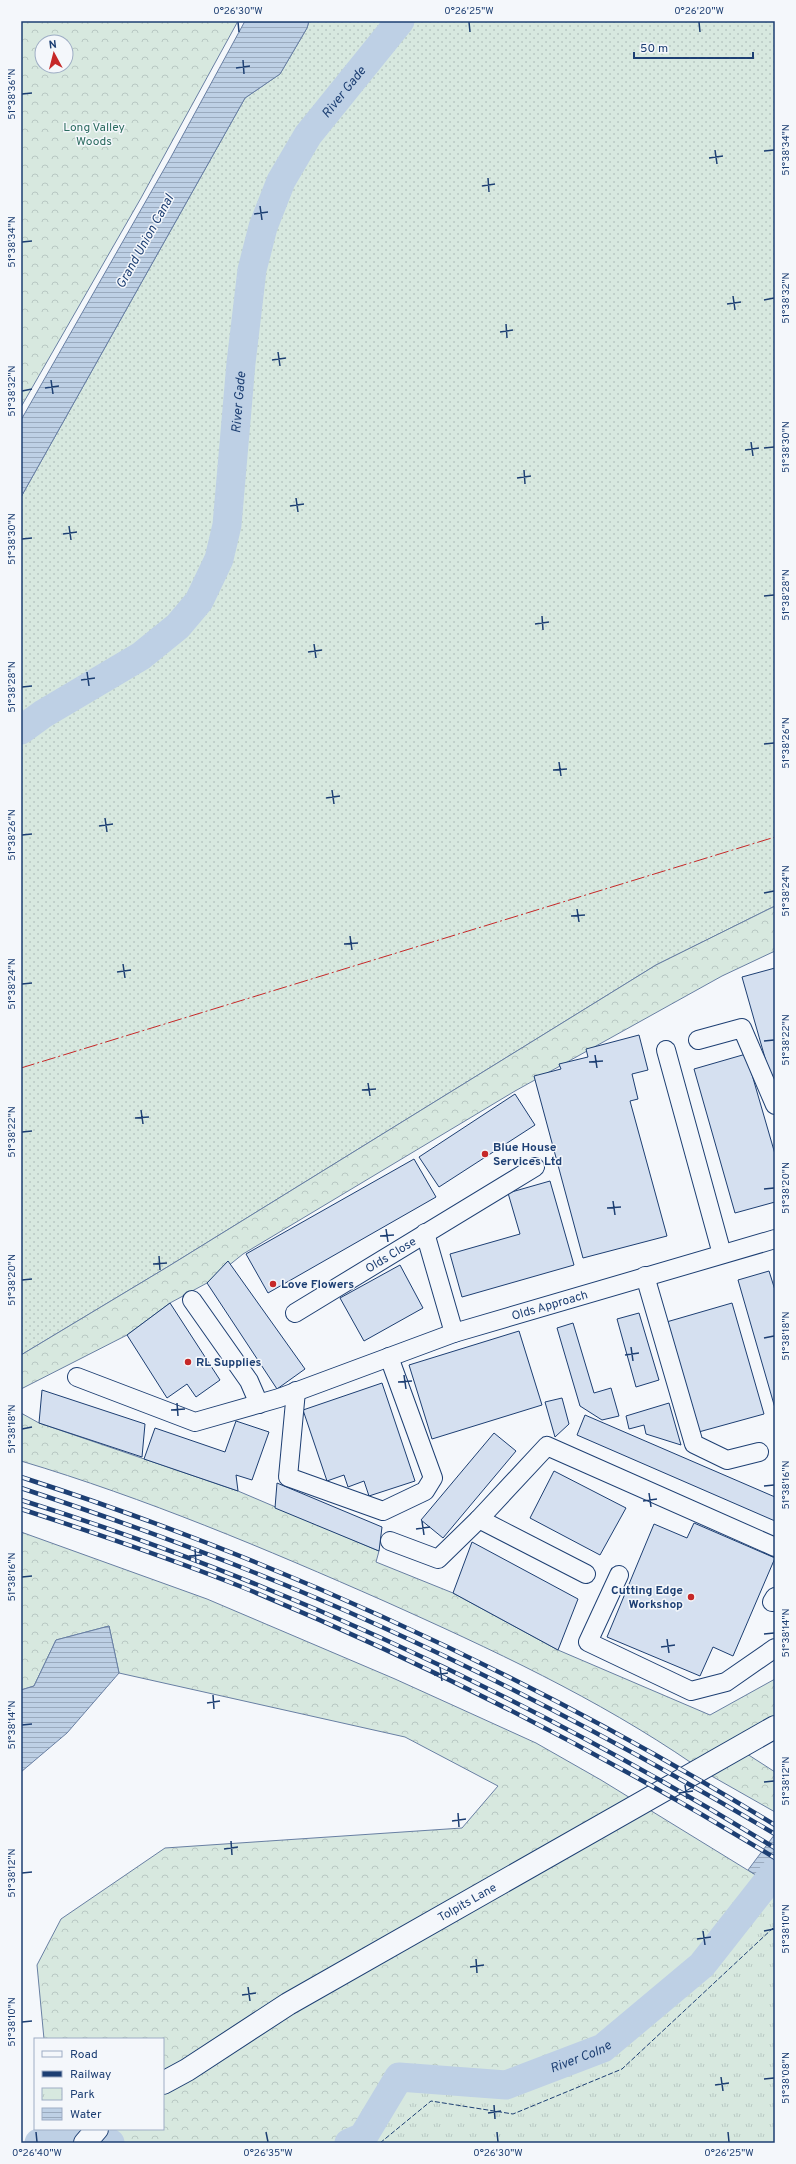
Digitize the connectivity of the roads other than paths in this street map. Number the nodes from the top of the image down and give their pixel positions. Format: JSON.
{"nodes":[{"id":1,"x":698,"y":1040,"type":"dead end"},
{"id":2,"x":666,"y":1050,"type":"dead end"},
{"id":3,"x":775,"y":1105,"type":"edge"},
{"id":4,"x":535,"y":1167,"type":"dead end"},
{"id":5,"x":425,"y":1233,"type":"junction"},
{"id":6,"x":775,"y":1239,"type":"edge"},
{"id":7,"x":722,"y":1254,"type":"junction"},
{"id":8,"x":645,"y":1276,"type":"junction"},
{"id":9,"x":192,"y":1300,"type":"dead end"},
{"id":10,"x":295,"y":1313,"type":"dead end"},
{"id":11,"x":454,"y":1333,"type":"junction"},
{"id":12,"x":389,"y":1357,"type":"junction"},
{"id":13,"x":77,"y":1377,"type":"dead end"},
{"id":14,"x":296,"y":1391,"type":"junction"},
{"id":15,"x":259,"y":1404,"type":"junction"},
{"id":16,"x":759,"y":1452,"type":"dead end"},
{"id":17,"x":479,"y":1519,"type":"junction"},
{"id":18,"x":390,"y":1541,"type":"dead end"},
{"id":19,"x":775,"y":1547,"type":"edge"},
{"id":20,"x":586,"y":1574,"type":"dead end"},
{"id":21,"x":619,"y":1574,"type":"dead end"},
{"id":22,"x":775,"y":1648,"type":"edge"},
{"id":23,"x":775,"y":1727,"type":"edge"},
{"id":24,"x":164,"y":2082,"type":"edge"},
{"id":25,"x":96,"y":2130,"type":"edge"},
{"id":26,"x":85,"y":2143,"type":"edge"}],
"edges":[{"from":1,"to":3,"type":"street"},
{"from":2,"to":7,"type":"street"},
{"from":4,"to":5,"type":"street","name":"Olds Close"},
{"from":5,"to":10,"type":"street","name":"Olds Close"},
{"from":5,"to":11,"type":"street","name":"Olds Close"},
{"from":6,"to":7,"type":"street","name":"Olds Approach"},
{"from":7,"to":8,"type":"street","name":"Olds Approach"},
{"from":8,"to":11,"type":"street","name":"Olds Approach"},
{"from":8,"to":16,"type":"street"},
{"from":9,"to":15,"type":"street"},
{"from":11,"to":12,"type":"street","name":"Olds Approach"},
{"from":12,"to":14,"type":"street","name":"Olds Approach"},
{"from":12,"to":14,"type":"street"},
{"from":13,"to":15,"type":"street","name":"Olds Approach"},
{"from":14,"to":15,"type":"street","name":"Olds Approach"},
{"from":17,"to":18,"type":"street"},
{"from":17,"to":19,"type":"street"},
{"from":17,"to":20,"type":"street"},
{"from":21,"to":22,"type":"street"},
{"from":23,"to":24,"type":"main road","name":"Tolpits Lane"},
{"from":25,"to":26,"type":"main road"}]}
